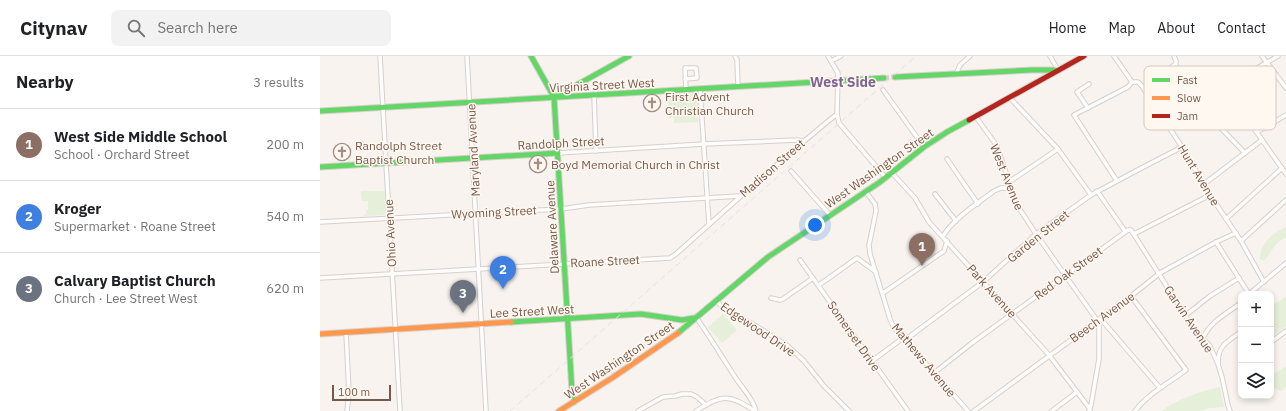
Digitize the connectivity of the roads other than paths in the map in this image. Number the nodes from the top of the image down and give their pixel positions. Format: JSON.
{"nodes":[{"id":1,"x":380,"y":56,"type":"edge"},
{"id":2,"x":468,"y":56,"type":"edge"},
{"id":3,"x":531,"y":56,"type":"edge"},
{"id":4,"x":735,"y":56,"type":"edge"},
{"id":5,"x":828,"y":56,"type":"edge"},
{"id":6,"x":841,"y":56,"type":"edge"},
{"id":7,"x":970,"y":56,"type":"edge"},
{"id":8,"x":1050,"y":56,"type":"edge"},
{"id":9,"x":1084,"y":56,"type":"edge"},
{"id":10,"x":1114,"y":56,"type":"edge"},
{"id":11,"x":1174,"y":56,"type":"edge"},
{"id":12,"x":1262,"y":56,"type":"edge"},
{"id":13,"x":1278,"y":56,"type":"edge"},
{"id":14,"x":626,"y":57,"type":"edge"},
{"id":15,"x":831,"y":61,"type":"junction"},
{"id":16,"x":1267,"y":62,"type":"junction"},
{"id":17,"x":1173,"y":66,"type":"edge"},
{"id":18,"x":1260,"y":66,"type":"edge"},
{"id":19,"x":1270,"y":66,"type":"edge"},
{"id":20,"x":1058,"y":70,"type":"junction"},
{"id":21,"x":956,"y":74,"type":"junction"},
{"id":22,"x":1276,"y":74,"type":"edge"},
{"id":23,"x":895,"y":77,"type":"tunnel mouth"},
{"id":24,"x":884,"y":78,"type":"tunnel mouth"},
{"id":25,"x":685,"y":79,"type":"junction"},
{"id":26,"x":838,"y":81,"type":"junction"},
{"id":27,"x":1132,"y":82,"type":"junction"},
{"id":28,"x":1089,"y":84,"type":"dead end"},
{"id":29,"x":738,"y":86,"type":"junction"},
{"id":30,"x":1286,"y":88,"type":"edge"},
{"id":31,"x":700,"y":89,"type":"junction"},
{"id":32,"x":686,"y":90,"type":"junction"},
{"id":33,"x":883,"y":90,"type":"dead end"},
{"id":34,"x":1144,"y":90,"type":"edge"},
{"id":35,"x":594,"y":95,"type":"junction"},
{"id":36,"x":554,"y":98,"type":"junction"},
{"id":37,"x":1010,"y":98,"type":"junction"},
{"id":38,"x":470,"y":102,"type":"junction"},
{"id":39,"x":384,"y":108,"type":"junction"},
{"id":40,"x":1088,"y":108,"type":"junction"},
{"id":41,"x":320,"y":111,"type":"edge"},
{"id":42,"x":836,"y":114,"type":"junction"},
{"id":43,"x":1286,"y":115,"type":"edge"},
{"id":44,"x":976,"y":117,"type":"junction"},
{"id":45,"x":1276,"y":121,"type":"edge"},
{"id":46,"x":1170,"y":130,"type":"edge"},
{"id":47,"x":1223,"y":130,"type":"edge"},
{"id":48,"x":1260,"y":130,"type":"edge"},
{"id":49,"x":1257,"y":132,"type":"joint"},
{"id":50,"x":1262,"y":140,"type":"junction"},
{"id":51,"x":803,"y":141,"type":"junction"},
{"id":52,"x":704,"y":144,"type":"junction"},
{"id":53,"x":924,"y":147,"type":"junction"},
{"id":54,"x":1182,"y":147,"type":"junction"},
{"id":55,"x":1058,"y":149,"type":"junction"},
{"id":56,"x":596,"y":151,"type":"junction"},
{"id":57,"x":558,"y":153,"type":"junction"},
{"id":58,"x":1245,"y":153,"type":"junction"},
{"id":59,"x":473,"y":157,"type":"junction"},
{"id":60,"x":947,"y":159,"type":"dead end"},
{"id":61,"x":386,"y":163,"type":"junction"},
{"id":62,"x":320,"y":167,"type":"edge"},
{"id":63,"x":1282,"y":168,"type":"junction"},
{"id":64,"x":791,"y":171,"type":"dead end"},
{"id":65,"x":892,"y":173,"type":"junction"},
{"id":66,"x":1286,"y":174,"type":"edge"},
{"id":67,"x":886,"y":178,"type":"junction"},
{"id":68,"x":1117,"y":181,"type":"junction"},
{"id":69,"x":1010,"y":182,"type":"junction"},
{"id":70,"x":1204,"y":184,"type":"junction"},
{"id":71,"x":1011,"y":188,"type":"junction"},
{"id":72,"x":1097,"y":191,"type":"junction"},
{"id":73,"x":866,"y":192,"type":"junction"},
{"id":74,"x":935,"y":194,"type":"dead end"},
{"id":75,"x":1091,"y":195,"type":"junction"},
{"id":76,"x":1210,"y":195,"type":"junction"},
{"id":77,"x":740,"y":196,"type":"junction"},
{"id":78,"x":707,"y":198,"type":"junction"},
{"id":79,"x":1286,"y":200,"type":"edge"},
{"id":80,"x":978,"y":204,"type":"junction"},
{"id":81,"x":562,"y":209,"type":"junction"},
{"id":82,"x":476,"y":212,"type":"junction"},
{"id":83,"x":830,"y":215,"type":"junction"},
{"id":84,"x":390,"y":218,"type":"junction"},
{"id":85,"x":1226,"y":218,"type":"junction"},
{"id":86,"x":956,"y":221,"type":"junction"},
{"id":87,"x":320,"y":222,"type":"edge"},
{"id":88,"x":709,"y":224,"type":"junction"},
{"id":89,"x":1125,"y":231,"type":"junction"},
{"id":90,"x":1133,"y":233,"type":"junction"},
{"id":91,"x":1036,"y":234,"type":"junction"},
{"id":92,"x":1236,"y":234,"type":"junction"},
{"id":93,"x":943,"y":236,"type":"junction"},
{"id":94,"x":947,"y":241,"type":"junction"},
{"id":95,"x":1241,"y":241,"type":"junction"},
{"id":96,"x":1216,"y":242,"type":"junction"},
{"id":97,"x":800,"y":260,"type":"dead end"},
{"id":98,"x":565,"y":263,"type":"junction"},
{"id":99,"x":1286,"y":263,"type":"edge"},
{"id":100,"x":479,"y":268,"type":"junction"},
{"id":101,"x":876,"y":272,"type":"junction"},
{"id":102,"x":393,"y":273,"type":"junction"},
{"id":103,"x":1160,"y":273,"type":"junction"},
{"id":104,"x":1065,"y":276,"type":"junction"},
{"id":105,"x":320,"y":278,"type":"edge"},
{"id":106,"x":813,"y":278,"type":"junction"},
{"id":107,"x":1239,"y":278,"type":"junction"},
{"id":108,"x":983,"y":282,"type":"junction"},
{"id":109,"x":1264,"y":282,"type":"junction"},
{"id":110,"x":819,"y":285,"type":"junction"},
{"id":111,"x":1247,"y":291,"type":"edge"},
{"id":112,"x":1253,"y":291,"type":"edge"},
{"id":113,"x":883,"y":293,"type":"junction"},
{"id":114,"x":1131,"y":296,"type":"junction"},
{"id":115,"x":771,"y":298,"type":"dead end"},
{"id":116,"x":716,"y":300,"type":"junction"},
{"id":117,"x":1238,"y":305,"type":"edge"},
{"id":118,"x":1012,"y":314,"type":"junction"},
{"id":119,"x":1186,"y":315,"type":"junction"},
{"id":120,"x":696,"y":317,"type":"junction"},
{"id":121,"x":670,"y":318,"type":"junction"},
{"id":122,"x":568,"y":319,"type":"junction"},
{"id":123,"x":1099,"y":319,"type":"junction"},
{"id":124,"x":483,"y":324,"type":"junction"},
{"id":125,"x":396,"y":329,"type":"junction"},
{"id":126,"x":1286,"y":331,"type":"edge"},
{"id":127,"x":346,"y":332,"type":"junction"},
{"id":128,"x":320,"y":334,"type":"edge"},
{"id":129,"x":1238,"y":334,"type":"edge"},
{"id":130,"x":1203,"y":338,"type":"junction"},
{"id":131,"x":904,"y":339,"type":"junction"},
{"id":132,"x":1274,"y":340,"type":"edge"},
{"id":133,"x":662,"y":344,"type":"junction"},
{"id":134,"x":1050,"y":355,"type":"junction"},
{"id":135,"x":872,"y":361,"type":"junction"},
{"id":136,"x":1218,"y":364,"type":"junction"},
{"id":137,"x":934,"y":373,"type":"junction"},
{"id":138,"x":1160,"y":388,"type":"junction"},
{"id":139,"x":1077,"y":392,"type":"junction"},
{"id":140,"x":574,"y":402,"type":"junction"},
{"id":141,"x":706,"y":405,"type":"junction"},
{"id":142,"x":1089,"y":410,"type":"edge"},
{"id":143,"x":347,"y":411,"type":"edge"},
{"id":144,"x":400,"y":411,"type":"edge"},
{"id":145,"x":486,"y":411,"type":"edge"},
{"id":146,"x":559,"y":411,"type":"edge"},
{"id":147,"x":638,"y":411,"type":"edge"},
{"id":148,"x":696,"y":411,"type":"edge"},
{"id":149,"x":755,"y":411,"type":"edge"},
{"id":150,"x":849,"y":411,"type":"edge"},
{"id":151,"x":908,"y":411,"type":"edge"},
{"id":152,"x":968,"y":411,"type":"edge"},
{"id":153,"x":974,"y":411,"type":"edge"},
{"id":154,"x":1052,"y":411,"type":"edge"},
{"id":155,"x":1136,"y":411,"type":"edge"},
{"id":156,"x":1230,"y":411,"type":"edge"}],
"edges":[{"from":1,"to":39,"type":"street","name":"Ohio Avenue"},
{"from":2,"to":38,"type":"street","name":"Maryland Avenue"},
{"from":3,"to":36,"type":"main road","name":"Delaware Avenue"},
{"from":4,"to":29,"type":"street"},
{"from":5,"to":15,"type":"street"},
{"from":6,"to":15,"type":"street"},
{"from":7,"to":21,"type":"street"},
{"from":8,"to":20,"type":"street"},
{"from":9,"to":20,"type":"main road","name":"West Washington Street"},
{"from":10,"to":27,"type":"street","name":"Hunt Avenue"},
{"from":11,"to":17,"type":"street"},
{"from":12,"to":16,"type":"street"},
{"from":13,"to":16,"type":"street"},
{"from":14,"to":36,"type":"main road"},
{"from":15,"to":26,"type":"street"},
{"from":16,"to":18,"type":"street"},
{"from":16,"to":19,"type":"street"},
{"from":20,"to":21,"type":"main road"},
{"from":20,"to":37,"type":"main road","name":"West Washington Street"},
{"from":21,"to":23,"type":"main road"},
{"from":22,"to":30,"type":"street"},
{"from":24,"to":26,"type":"main road","name":"Virginia Street West"},
{"from":25,"to":25,"type":"street"},
{"from":25,"to":32,"type":"street"},
{"from":26,"to":29,"type":"main road","name":"Virginia Street West"},
{"from":26,"to":42,"type":"street"},
{"from":27,"to":34,"type":"street","name":"Hunt Avenue"},
{"from":27,"to":40,"type":"street"},
{"from":28,"to":40,"type":"street"},
{"from":29,"to":31,"type":"main road","name":"Virginia Street West"},
{"from":31,"to":32,"type":"main road","name":"Virginia Street West"},
{"from":31,"to":52,"type":"street"},
{"from":32,"to":35,"type":"main road","name":"Virginia Street West"},
{"from":33,"to":53,"type":"street"},
{"from":35,"to":36,"type":"main road","name":"Virginia Street West"},
{"from":35,"to":56,"type":"street"},
{"from":36,"to":38,"type":"main road","name":"Virginia Street West"},
{"from":36,"to":57,"type":"main road","name":"Delaware Avenue"},
{"from":37,"to":44,"type":"main road","name":"West Washington Street"},
{"from":37,"to":55,"type":"street"},
{"from":38,"to":39,"type":"main road","name":"Virginia Street West"},
{"from":38,"to":59,"type":"street","name":"Maryland Avenue"},
{"from":39,"to":41,"type":"main road","name":"Virginia Street West"},
{"from":39,"to":61,"type":"street","name":"Ohio Avenue"},
{"from":40,"to":68,"type":"street"},
{"from":42,"to":51,"type":"street","name":"Madison Street"},
{"from":42,"to":67,"type":"street"},
{"from":43,"to":45,"type":"street"},
{"from":44,"to":53,"type":"main road","name":"West Washington Street"},
{"from":44,"to":69,"type":"street","name":"West Avenue"},
{"from":46,"to":54,"type":"street","name":"Hunt Avenue"},
{"from":47,"to":58,"type":"street"},
{"from":48,"to":49,"type":"street"},
{"from":49,"to":50,"type":"street"},
{"from":50,"to":58,"type":"street"},
{"from":50,"to":63,"type":"street"},
{"from":51,"to":52,"type":"street","name":"Randolph Street"},
{"from":51,"to":77,"type":"street","name":"Madison Street"},
{"from":52,"to":56,"type":"street","name":"Randolph Street"},
{"from":52,"to":78,"type":"street"},
{"from":53,"to":65,"type":"main road","name":"West Washington Street"},
{"from":54,"to":68,"type":"street","name":"Garden Street"},
{"from":54,"to":70,"type":"street","name":"Hunt Avenue"},
{"from":55,"to":69,"type":"street"},
{"from":55,"to":75,"type":"street"},
{"from":56,"to":57,"type":"street","name":"Randolph Street"},
{"from":57,"to":59,"type":"main road","name":"Randolph Street"},
{"from":57,"to":81,"type":"main road","name":"Delaware Avenue"},
{"from":58,"to":70,"type":"street"},
{"from":59,"to":61,"type":"main road","name":"Randolph Street"},
{"from":59,"to":82,"type":"street","name":"Maryland Avenue"},
{"from":60,"to":80,"type":"street"},
{"from":61,"to":62,"type":"main road","name":"Randolph Street"},
{"from":61,"to":84,"type":"street","name":"Ohio Avenue"},
{"from":63,"to":66,"type":"street"},
{"from":63,"to":85,"type":"street"},
{"from":64,"to":83,"type":"street"},
{"from":65,"to":67,"type":"main road","name":"West Washington Street"},
{"from":65,"to":93,"type":"street","name":"Park Avenue"},
{"from":67,"to":73,"type":"main road","name":"West Washington Street"},
{"from":68,"to":72,"type":"street","name":"Garden Street"},
{"from":69,"to":71,"type":"street","name":"West Avenue"},
{"from":70,"to":76,"type":"street","name":"Hunt Avenue"},
{"from":71,"to":80,"type":"street"},
{"from":71,"to":91,"type":"street","name":"West Avenue"},
{"from":72,"to":75,"type":"street","name":"Garden Street"},
{"from":72,"to":89,"type":"street"},
{"from":73,"to":83,"type":"main road","name":"West Washington Street"},
{"from":73,"to":101,"type":"street","name":"Mathews Avenue"},
{"from":74,"to":86,"type":"street"},
{"from":75,"to":91,"type":"street","name":"Garden Street"},
{"from":76,"to":85,"type":"street","name":"Hunt Avenue"},
{"from":76,"to":90,"type":"street"},
{"from":77,"to":78,"type":"street","name":"Wyoming Street"},
{"from":77,"to":88,"type":"street","name":"Madison Street"},
{"from":78,"to":81,"type":"street","name":"Wyoming Street"},
{"from":78,"to":88,"type":"street"},
{"from":79,"to":95,"type":"street"},
{"from":80,"to":86,"type":"street"},
{"from":81,"to":82,"type":"street","name":"Wyoming Street"},
{"from":81,"to":98,"type":"main road","name":"Delaware Avenue"},
{"from":82,"to":84,"type":"street","name":"Wyoming Street"},
{"from":82,"to":100,"type":"street","name":"Maryland Avenue"},
{"from":83,"to":116,"type":"main road","name":"West Washington Street"},
{"from":84,"to":87,"type":"street","name":"Wyoming Street"},
{"from":84,"to":102,"type":"street","name":"Ohio Avenue"},
{"from":85,"to":92,"type":"street","name":"Hunt Avenue"},
{"from":86,"to":93,"type":"street"},
{"from":88,"to":98,"type":"street","name":"Roane Street"},
{"from":89,"to":90,"type":"street"},
{"from":89,"to":104,"type":"street","name":"Red Oak Street"},
{"from":90,"to":103,"type":"street","name":"Garvin Avenue"},
{"from":91,"to":104,"type":"street","name":"West Avenue"},
{"from":91,"to":108,"type":"street","name":"Garden Street"},
{"from":92,"to":95,"type":"street","name":"Hunt Avenue"},
{"from":92,"to":96,"type":"street","name":"Beech Avenue"},
{"from":93,"to":94,"type":"street","name":"Park Avenue"},
{"from":94,"to":108,"type":"street","name":"Park Avenue"},
{"from":94,"to":113,"type":"street"},
{"from":95,"to":109,"type":"street","name":"Hunt Avenue"},
{"from":96,"to":103,"type":"street","name":"Beech Avenue"},
{"from":96,"to":107,"type":"street"},
{"from":97,"to":106,"type":"street","name":"Somerset Drive"},
{"from":98,"to":100,"type":"street","name":"Roane Street"},
{"from":98,"to":122,"type":"main road","name":"Delaware Avenue"},
{"from":99,"to":109,"type":"street"},
{"from":100,"to":102,"type":"street","name":"Roane Street"},
{"from":100,"to":124,"type":"street","name":"Maryland Avenue"},
{"from":101,"to":110,"type":"street"},
{"from":101,"to":113,"type":"street","name":"Mathews Avenue"},
{"from":102,"to":105,"type":"street","name":"Roane Street"},
{"from":102,"to":125,"type":"street","name":"Ohio Avenue"},
{"from":103,"to":114,"type":"street","name":"Beech Avenue"},
{"from":103,"to":119,"type":"street","name":"Garvin Avenue"},
{"from":104,"to":118,"type":"street","name":"Red Oak Street"},
{"from":104,"to":123,"type":"street","name":"West Avenue"},
{"from":106,"to":110,"type":"street","name":"Somerset Drive"},
{"from":106,"to":115,"type":"street"},
{"from":107,"to":111,"type":"street"},
{"from":107,"to":119,"type":"street"},
{"from":108,"to":118,"type":"street","name":"Park Avenue"},
{"from":108,"to":131,"type":"street","name":"Garden Street"},
{"from":109,"to":112,"type":"street"},
{"from":110,"to":135,"type":"street","name":"Somerset Drive"},
{"from":113,"to":131,"type":"street","name":"Mathews Avenue"},
{"from":114,"to":123,"type":"street","name":"Beech Avenue"},
{"from":114,"to":138,"type":"street"},
{"from":116,"to":120,"type":"main road","name":"West Washington Street"},
{"from":116,"to":150,"type":"street","name":"Edgewood Drive"},
{"from":117,"to":130,"type":"street"},
{"from":118,"to":134,"type":"street","name":"Park Avenue"},
{"from":118,"to":137,"type":"street","name":"Red Oak Street"},
{"from":119,"to":130,"type":"street","name":"Garvin Avenue"},
{"from":120,"to":121,"type":"main road","name":"Lee Street West"},
{"from":120,"to":133,"type":"main road","name":"West Washington Street"},
{"from":120,"to":149,"type":"street"},
{"from":121,"to":122,"type":"main road","name":"Lee Street West"},
{"from":121,"to":133,"type":"main road"},
{"from":122,"to":124,"type":"main road","name":"Lee Street West"},
{"from":122,"to":140,"type":"main road","name":"Delaware Avenue"},
{"from":123,"to":134,"type":"street","name":"Beech Avenue"},
{"from":123,"to":138,"type":"street"},
{"from":123,"to":142,"type":"street","name":"West Avenue"},
{"from":124,"to":125,"type":"main road","name":"Lee Street West"},
{"from":124,"to":145,"type":"street","name":"Maryland Avenue"},
{"from":125,"to":127,"type":"main road","name":"Lee Street West"},
{"from":125,"to":144,"type":"street","name":"Ohio Avenue"},
{"from":126,"to":132,"type":"street"},
{"from":127,"to":128,"type":"main road","name":"Lee Street West"},
{"from":127,"to":143,"type":"street"},
{"from":129,"to":136,"type":"street"},
{"from":130,"to":136,"type":"street","name":"Garvin Avenue"},
{"from":131,"to":135,"type":"street","name":"Garden Street"},
{"from":131,"to":137,"type":"street","name":"Mathews Avenue"},
{"from":133,"to":140,"type":"main road","name":"West Washington Street"},
{"from":134,"to":139,"type":"street","name":"Park Avenue"},
{"from":134,"to":153,"type":"street","name":"Beech Avenue"},
{"from":135,"to":151,"type":"street","name":"Somerset Drive"},
{"from":136,"to":156,"type":"street","name":"Garvin Avenue"},
{"from":137,"to":152,"type":"street","name":"Mathews Avenue"},
{"from":138,"to":155,"type":"street"},
{"from":139,"to":142,"type":"street","name":"Park Avenue"},
{"from":139,"to":154,"type":"street"},
{"from":140,"to":146,"type":"main road","name":"West Washington Street"},
{"from":141,"to":147,"type":"street"},
{"from":141,"to":148,"type":"street"},
{"from":141,"to":149,"type":"street"}]}
